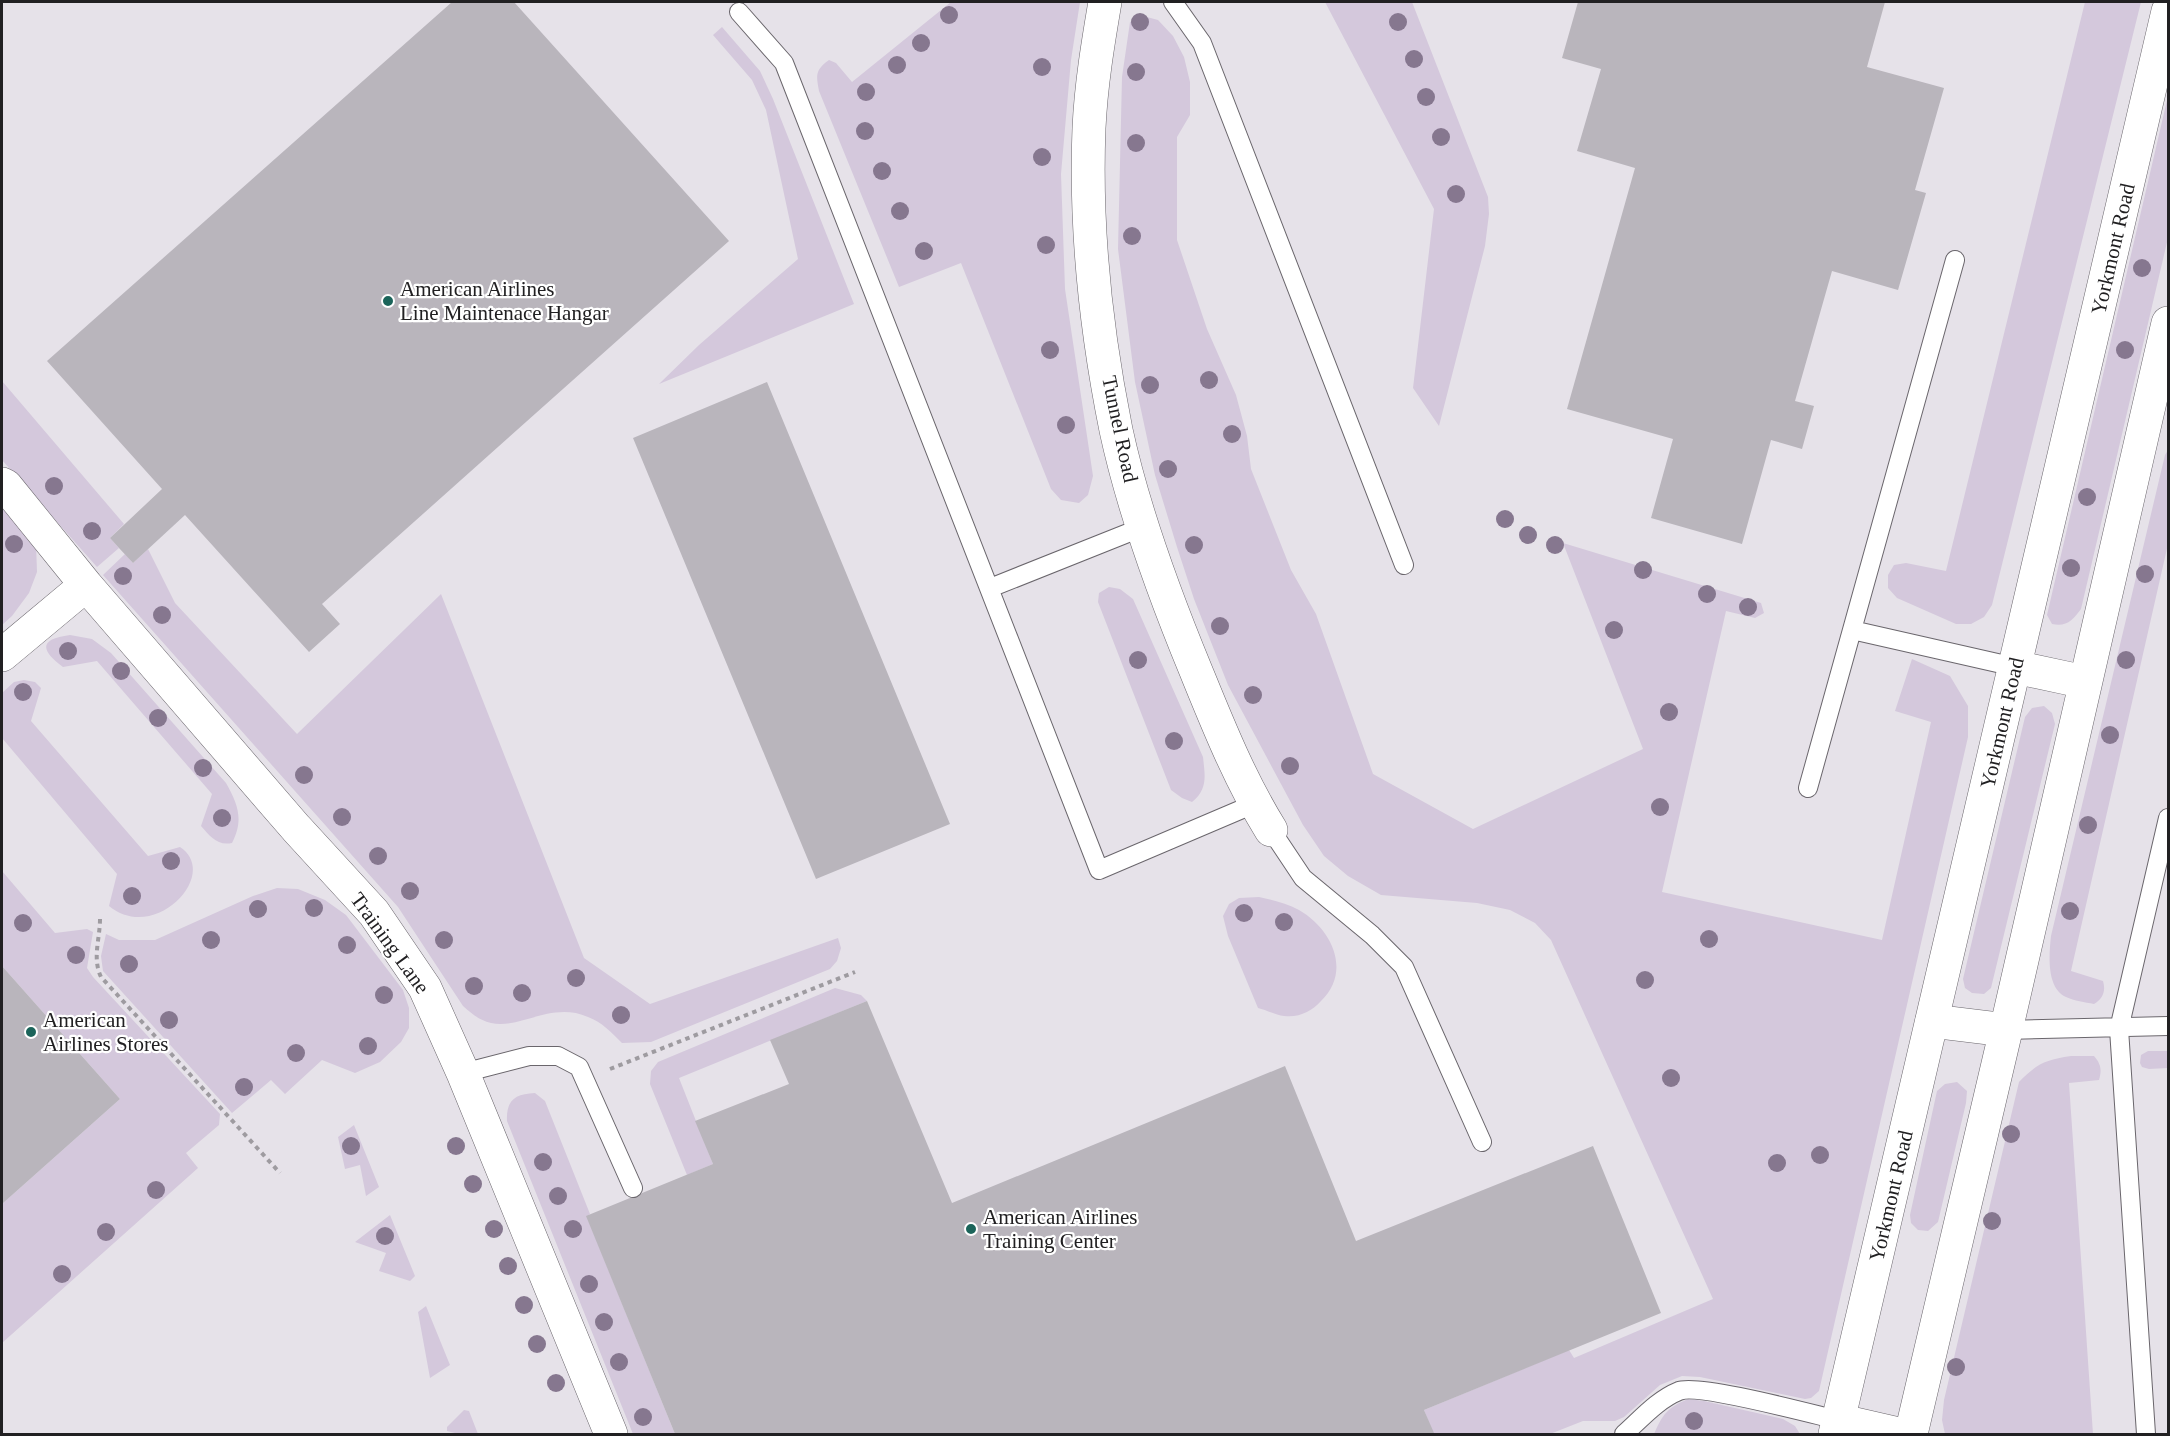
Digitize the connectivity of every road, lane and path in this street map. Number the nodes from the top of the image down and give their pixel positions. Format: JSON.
{"nodes":[{"id":1,"x":1104,"y":2,"type":"edge"},
{"id":2,"x":1173,"y":2,"type":"edge"},
{"id":3,"x":2169,"y":11,"type":"edge"},
{"id":4,"x":739,"y":12,"type":"dead end"},
{"id":5,"x":1955,"y":260,"type":"dead end"},
{"id":6,"x":2169,"y":322,"type":"edge"},
{"id":7,"x":2161,"y":389,"type":"edge"},
{"id":8,"x":2,"y":484,"type":"edge"},
{"id":9,"x":1143,"y":527,"type":"junction"},
{"id":10,"x":1404,"y":565,"type":"dead end"},
{"id":11,"x":86,"y":585,"type":"junction"},
{"id":12,"x":990,"y":588,"type":"junction"},
{"id":13,"x":1852,"y":630,"type":"junction"},
{"id":14,"x":2,"y":655,"type":"edge"},
{"id":15,"x":2015,"y":668,"type":"junction"},
{"id":16,"x":2085,"y":682,"type":"junction"},
{"id":17,"x":1808,"y":788,"type":"dead end"},
{"id":18,"x":1263,"y":817,"type":"junction"},
{"id":19,"x":2169,"y":818,"type":"edge"},
{"id":20,"x":100,"y":919,"type":"dead end"},
{"id":21,"x":855,"y":972,"type":"dead end"},
{"id":22,"x":1932,"y":1021,"type":"junction"},
{"id":23,"x":2169,"y":1026,"type":"edge"},
{"id":24,"x":2119,"y":1029,"type":"junction"},
{"id":25,"x":2006,"y":1030,"type":"junction"},
{"id":26,"x":463,"y":1072,"type":"junction"},
{"id":27,"x":584,"y":1079,"type":"junction"},
{"id":28,"x":1482,"y":1143,"type":"dead end"},
{"id":29,"x":280,"y":1173,"type":"dead end"},
{"id":30,"x":633,"y":1188,"type":"dead end"},
{"id":31,"x":1837,"y":1427,"type":"edge"},
{"id":32,"x":611,"y":1434,"type":"edge"},
{"id":33,"x":1624,"y":1434,"type":"edge"},
{"id":34,"x":1899,"y":1434,"type":"edge"},
{"id":35,"x":1911,"y":1434,"type":"edge"},
{"id":36,"x":2146,"y":1434,"type":"edge"}],
"edges":[{"from":1,"to":9,"type":"street","name":"Tunnel Road"},
{"from":2,"to":10,"type":"lane"},
{"from":3,"to":15,"type":"street","name":"Yorkmont Road"},
{"from":4,"to":12,"type":"lane"},
{"from":5,"to":13,"type":"lane"},
{"from":6,"to":7,"type":"street"},
{"from":7,"to":16,"type":"street"},
{"from":8,"to":11,"type":"street","name":"Training Lane"},
{"from":9,"to":12,"type":"lane"},
{"from":9,"to":18,"type":"street","name":"Tunnel Road"},
{"from":11,"to":14,"type":"street"},
{"from":11,"to":26,"type":"street","name":"Training Lane"},
{"from":12,"to":18,"type":"lane"},
{"from":13,"to":15,"type":"lane"},
{"from":13,"to":17,"type":"lane"},
{"from":15,"to":16,"type":"street"},
{"from":15,"to":22,"type":"street","name":"Yorkmont Road"},
{"from":16,"to":25,"type":"street"},
{"from":18,"to":28,"type":"lane"},
{"from":19,"to":24,"type":"lane"},
{"from":20,"to":29,"type":"path"},
{"from":21,"to":27,"type":"path"},
{"from":22,"to":25,"type":"street"},
{"from":22,"to":31,"type":"street","name":"Yorkmont Road"},
{"from":23,"to":24,"type":"lane"},
{"from":24,"to":25,"type":"lane"},
{"from":24,"to":36,"type":"lane"},
{"from":25,"to":35,"type":"street"},
{"from":26,"to":27,"type":"lane"},
{"from":26,"to":32,"type":"street","name":"Training Lane"},
{"from":27,"to":30,"type":"lane"},
{"from":31,"to":33,"type":"lane"},
{"from":31,"to":34,"type":"street"}]}
